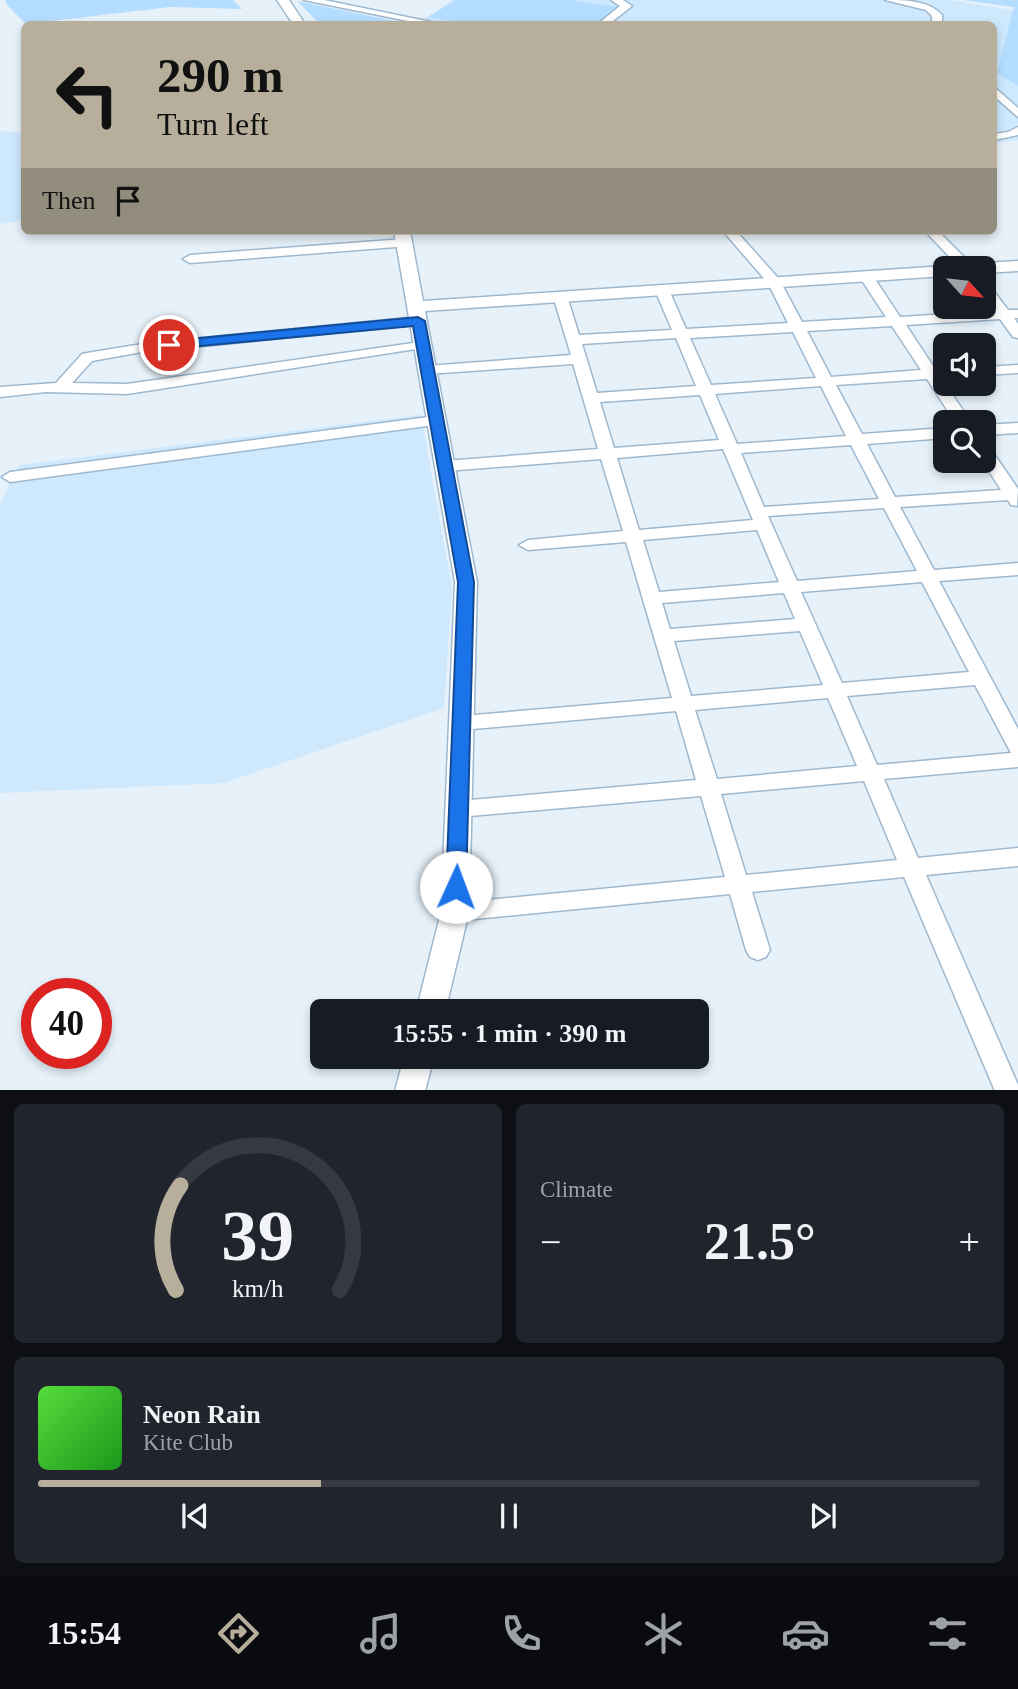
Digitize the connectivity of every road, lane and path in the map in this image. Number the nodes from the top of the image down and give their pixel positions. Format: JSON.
{"nodes":[{"id":1,"x":283,"y":0,"type":"edge"},
{"id":2,"x":309,"y":0,"type":"edge"},
{"id":3,"x":353,"y":0,"type":"edge"},
{"id":4,"x":616,"y":0,"type":"edge"},
{"id":5,"x":890,"y":0,"type":"edge"},
{"id":6,"x":340,"y":6,"type":"junction"},
{"id":7,"x":297,"y":21,"type":"edge"},
{"id":8,"x":420,"y":21,"type":"edge"},
{"id":9,"x":607,"y":21,"type":"edge"},
{"id":10,"x":937,"y":21,"type":"edge"},
{"id":11,"x":997,"y":93,"type":"edge"},
{"id":12,"x":1018,"y":114,"type":"edge"},
{"id":13,"x":1018,"y":130,"type":"edge"},
{"id":14,"x":997,"y":137,"type":"edge"},
{"id":15,"x":733,"y":235,"type":"edge"},
{"id":16,"x":935,"y":235,"type":"edge"},
{"id":17,"x":403,"y":237,"type":"edge"},
{"id":18,"x":956,"y":256,"type":"edge"},
{"id":19,"x":190,"y":259,"type":"dead end"},
{"id":20,"x":1018,"y":266,"type":"edge"},
{"id":21,"x":996,"y":267,"type":"edge"},
{"id":22,"x":933,"y":272,"type":"edge"},
{"id":23,"x":866,"y":276,"type":"junction"},
{"id":24,"x":774,"y":282,"type":"junction"},
{"id":25,"x":662,"y":289,"type":"junction"},
{"id":26,"x":560,"y":296,"type":"junction"},
{"id":27,"x":996,"y":300,"type":"edge"},
{"id":28,"x":417,"y":314,"type":"junction"},
{"id":29,"x":1011,"y":314,"type":"edge"},
{"id":30,"x":896,"y":321,"type":"junction"},
{"id":31,"x":797,"y":327,"type":"junction"},
{"id":32,"x":681,"y":334,"type":"junction"},
{"id":33,"x":1018,"y":334,"type":"edge"},
{"id":34,"x":422,"y":344,"type":"junction"},
{"id":35,"x":576,"y":349,"type":"junction"},
{"id":36,"x":933,"y":368,"type":"edge"},
{"id":37,"x":1018,"y":369,"type":"edge"},
{"id":38,"x":427,"y":370,"type":"junction"},
{"id":39,"x":996,"y":370,"type":"edge"},
{"id":40,"x":933,"y":374,"type":"edge"},
{"id":41,"x":826,"y":382,"type":"junction"},
{"id":42,"x":60,"y":387,"type":"junction"},
{"id":43,"x":706,"y":390,"type":"junction"},
{"id":44,"x":0,"y":392,"type":"edge"},
{"id":45,"x":591,"y":398,"type":"junction"},
{"id":46,"x":436,"y":421,"type":"junction"},
{"id":47,"x":1018,"y":428,"type":"edge"},
{"id":48,"x":996,"y":429,"type":"edge"},
{"id":49,"x":933,"y":434,"type":"edge"},
{"id":50,"x":856,"y":439,"type":"junction"},
{"id":51,"x":730,"y":447,"type":"junction"},
{"id":52,"x":608,"y":452,"type":"junction"},
{"id":53,"x":444,"y":466,"type":"junction"},
{"id":54,"x":996,"y":469,"type":"edge"},
{"id":55,"x":10,"y":477,"type":"dead end"},
{"id":56,"x":1016,"y":497,"type":"edge"},
{"id":57,"x":890,"y":504,"type":"junction"},
{"id":58,"x":761,"y":518,"type":"junction"},
{"id":59,"x":632,"y":534,"type":"junction"},
{"id":60,"x":528,"y":545,"type":"dead end"},
{"id":61,"x":1018,"y":569,"type":"edge"},
{"id":62,"x":928,"y":576,"type":"junction"},
{"id":63,"x":791,"y":587,"type":"junction"},
{"id":64,"x":651,"y":598,"type":"junction"},
{"id":65,"x":807,"y":624,"type":"junction"},
{"id":66,"x":663,"y":636,"type":"junction"},
{"id":67,"x":981,"y":678,"type":"junction"},
{"id":68,"x":836,"y":690,"type":"junction"},
{"id":69,"x":683,"y":704,"type":"junction"},
{"id":70,"x":462,"y":723,"type":"junction"},
{"id":71,"x":1018,"y":748,"type":"edge"},
{"id":72,"x":1018,"y":760,"type":"edge"},
{"id":73,"x":871,"y":772,"type":"junction"},
{"id":74,"x":709,"y":787,"type":"junction"},
{"id":75,"x":459,"y":809,"type":"junction"},
{"id":76,"x":1018,"y":856,"type":"edge"},
{"id":77,"x":912,"y":868,"type":"junction"},
{"id":78,"x":738,"y":885,"type":"junction"},
{"id":79,"x":455,"y":912,"type":"junction"},
{"id":80,"x":758,"y":950,"type":"dead end"},
{"id":81,"x":433,"y":999,"type":"edge"},
{"id":82,"x":416,"y":1069,"type":"edge"},
{"id":83,"x":410,"y":1090,"type":"edge"},
{"id":84,"x":1009,"y":1090,"type":"edge"}],
"edges":[{"from":1,"to":7,"type":"street"},
{"from":2,"to":6,"type":"street"},
{"from":3,"to":6,"type":"street"},
{"from":4,"to":9,"type":"street"},
{"from":5,"to":10,"type":"street"},
{"from":6,"to":8,"type":"street"},
{"from":11,"to":12,"type":"street"},
{"from":13,"to":14,"type":"street"},
{"from":15,"to":24,"type":"street"},
{"from":16,"to":18,"type":"street"},
{"from":17,"to":19,"type":"street"},
{"from":17,"to":28,"type":"street"},
{"from":20,"to":21,"type":"street"},
{"from":22,"to":23,"type":"street"},
{"from":23,"to":24,"type":"street"},
{"from":23,"to":30,"type":"street"},
{"from":24,"to":25,"type":"street"},
{"from":24,"to":31,"type":"street"},
{"from":25,"to":26,"type":"street"},
{"from":25,"to":32,"type":"street"},
{"from":26,"to":28,"type":"street"},
{"from":26,"to":35,"type":"street"},
{"from":27,"to":29,"type":"street"},
{"from":28,"to":34,"type":"street"},
{"from":28,"to":42,"type":"street"},
{"from":29,"to":30,"type":"street"},
{"from":29,"to":33,"type":"street"},
{"from":30,"to":31,"type":"street"},
{"from":30,"to":36,"type":"street"},
{"from":31,"to":32,"type":"street"},
{"from":31,"to":41,"type":"street"},
{"from":32,"to":35,"type":"street"},
{"from":32,"to":43,"type":"street"},
{"from":34,"to":38,"type":"street"},
{"from":34,"to":42,"type":"street"},
{"from":35,"to":38,"type":"street"},
{"from":35,"to":45,"type":"street"},
{"from":37,"to":39,"type":"street"},
{"from":38,"to":46,"type":"street"},
{"from":40,"to":41,"type":"street"},
{"from":41,"to":43,"type":"street"},
{"from":41,"to":50,"type":"street"},
{"from":42,"to":44,"type":"street"},
{"from":43,"to":45,"type":"street"},
{"from":43,"to":51,"type":"street"},
{"from":45,"to":52,"type":"street"},
{"from":46,"to":53,"type":"street"},
{"from":46,"to":55,"type":"street"},
{"from":47,"to":48,"type":"street"},
{"from":49,"to":50,"type":"street"},
{"from":50,"to":51,"type":"street"},
{"from":50,"to":57,"type":"street"},
{"from":51,"to":52,"type":"street"},
{"from":51,"to":58,"type":"street"},
{"from":52,"to":53,"type":"street"},
{"from":52,"to":59,"type":"street"},
{"from":53,"to":70,"type":"street"},
{"from":54,"to":56,"type":"street"},
{"from":56,"to":57,"type":"street"},
{"from":57,"to":58,"type":"street"},
{"from":57,"to":62,"type":"street"},
{"from":58,"to":59,"type":"street"},
{"from":58,"to":63,"type":"street"},
{"from":59,"to":60,"type":"street"},
{"from":59,"to":64,"type":"street"},
{"from":61,"to":62,"type":"street"},
{"from":62,"to":63,"type":"street"},
{"from":62,"to":67,"type":"street"},
{"from":63,"to":64,"type":"street"},
{"from":63,"to":65,"type":"street"},
{"from":64,"to":66,"type":"street"},
{"from":65,"to":66,"type":"street"},
{"from":65,"to":68,"type":"street"},
{"from":66,"to":69,"type":"street"},
{"from":67,"to":68,"type":"street"},
{"from":67,"to":71,"type":"street"},
{"from":68,"to":69,"type":"street"},
{"from":68,"to":73,"type":"street"},
{"from":69,"to":70,"type":"street"},
{"from":69,"to":74,"type":"street"},
{"from":70,"to":75,"type":"street"},
{"from":72,"to":73,"type":"street"},
{"from":73,"to":74,"type":"street"},
{"from":73,"to":77,"type":"street"},
{"from":74,"to":75,"type":"street"},
{"from":74,"to":78,"type":"street"},
{"from":75,"to":79,"type":"street"},
{"from":76,"to":77,"type":"street"},
{"from":77,"to":78,"type":"street"},
{"from":77,"to":84,"type":"street"},
{"from":78,"to":79,"type":"street"},
{"from":78,"to":80,"type":"street"},
{"from":79,"to":81,"type":"street"},
{"from":82,"to":83,"type":"street"}]}
